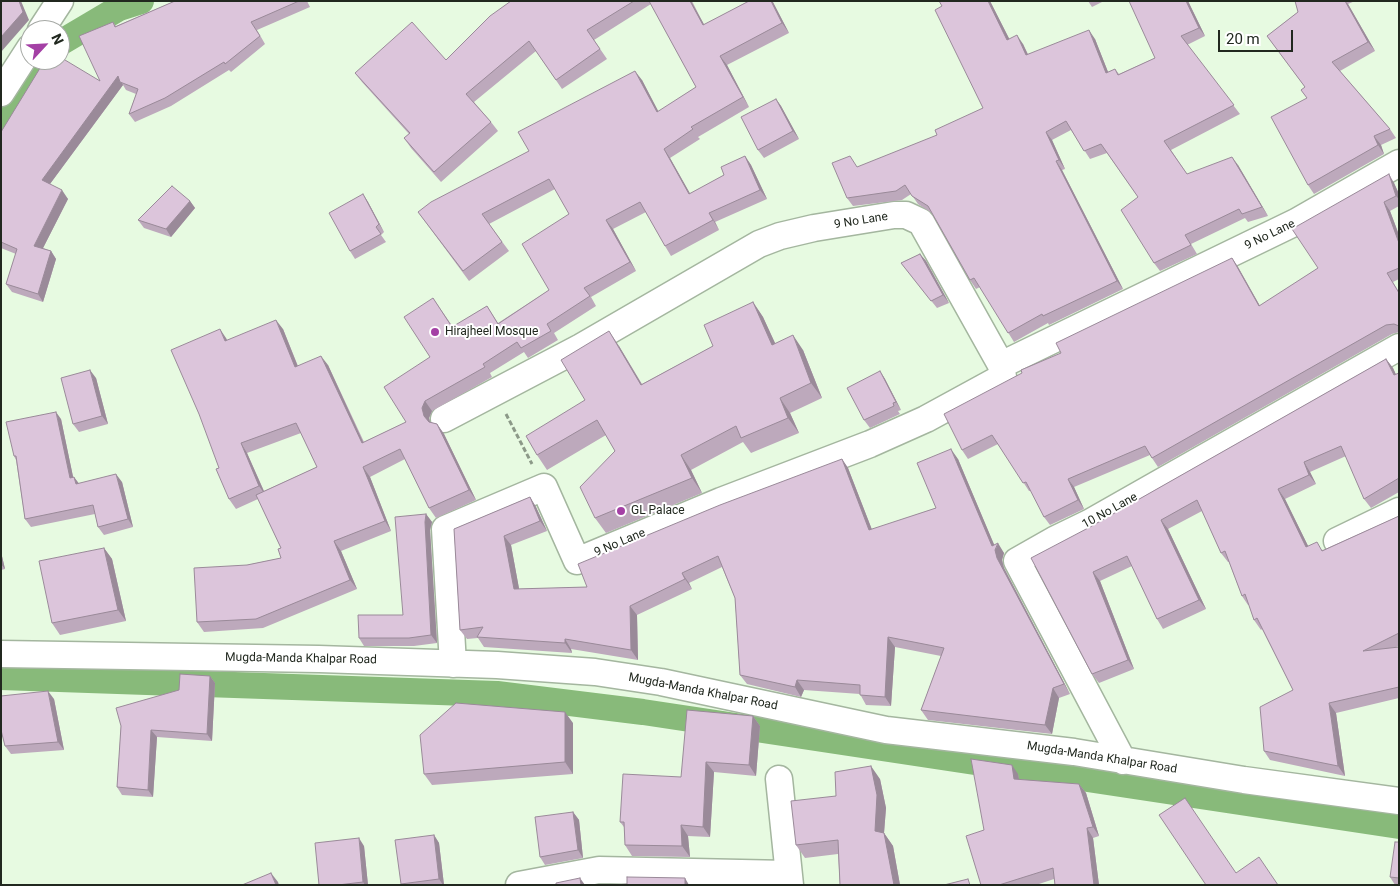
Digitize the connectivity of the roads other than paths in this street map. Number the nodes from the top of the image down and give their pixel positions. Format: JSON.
{"nodes":[{"id":1,"x":60,"y":1,"type":"edge"},
{"id":2,"x":48,"y":20,"type":"edge"},
{"id":3,"x":20,"y":64,"type":"edge"},
{"id":4,"x":1,"y":94,"type":"edge"},
{"id":5,"x":1399,"y":163,"type":"edge"},
{"id":6,"x":1399,"y":347,"type":"edge"},
{"id":7,"x":1001,"y":365,"type":"junction"},
{"id":8,"x":444,"y":419,"type":"dead end"},
{"id":9,"x":1399,"y":511,"type":"edge"},
{"id":10,"x":1338,"y":542,"type":"edge"},
{"id":11,"x":1,"y":654,"type":"edge"},
{"id":12,"x":453,"y":664,"type":"junction"},
{"id":13,"x":1123,"y":760,"type":"junction"},
{"id":14,"x":779,"y":779,"type":"dead end"},
{"id":15,"x":1399,"y":801,"type":"edge"},
{"id":16,"x":789,"y":879,"type":"edge"},
{"id":17,"x":519,"y":885,"type":"edge"}],
"edges":[{"from":1,"to":2,"type":"street"},
{"from":3,"to":4,"type":"street"},
{"from":5,"to":7,"type":"street","name":"9 No Lane"},
{"from":6,"to":13,"type":"street","name":"10 No Lane"},
{"from":7,"to":8,"type":"street","name":"9 No Lane"},
{"from":7,"to":12,"type":"street","name":"9 No Lane"},
{"from":9,"to":10,"type":"street"},
{"from":11,"to":12,"type":"street","name":"Mugda-Manda Khalpar Road"},
{"from":12,"to":13,"type":"street","name":"Mugda-Manda Khalpar Road"},
{"from":13,"to":15,"type":"street","name":"Mugda-Manda Khalpar Road"},
{"from":14,"to":16,"type":"street"},
{"from":16,"to":17,"type":"street"}]}
